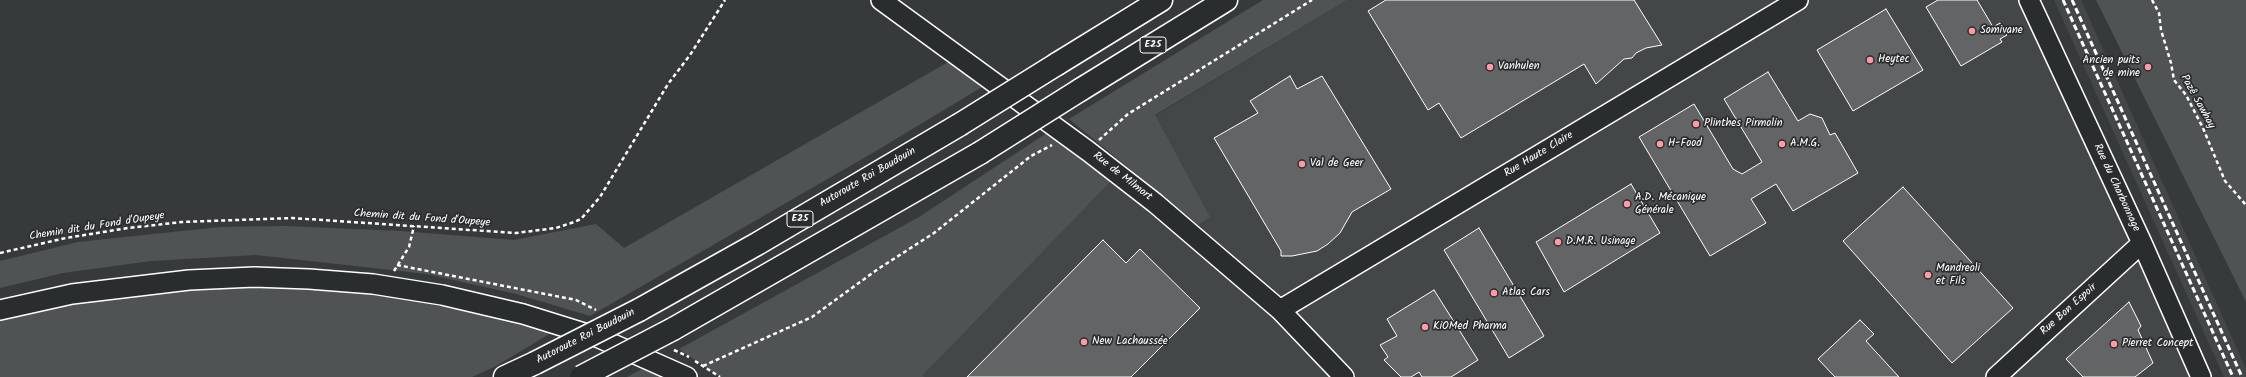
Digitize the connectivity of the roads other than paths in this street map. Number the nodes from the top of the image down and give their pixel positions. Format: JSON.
{"nodes":[{"id":1,"x":881,"y":0,"type":"edge"},
{"id":2,"x":1161,"y":0,"type":"edge"},
{"id":3,"x":1226,"y":0,"type":"edge"},
{"id":4,"x":1798,"y":0,"type":"edge"},
{"id":5,"x":2029,"y":0,"type":"edge"},
{"id":6,"x":2142,"y":243,"type":"junction"},
{"id":7,"x":0,"y":310,"type":"edge"},
{"id":8,"x":1280,"y":310,"type":"junction"},
{"id":9,"x":505,"y":377,"type":"edge"},
{"id":10,"x":580,"y":377,"type":"edge"},
{"id":11,"x":687,"y":377,"type":"edge"},
{"id":12,"x":1344,"y":377,"type":"edge"},
{"id":13,"x":1996,"y":377,"type":"edge"},
{"id":14,"x":2201,"y":377,"type":"edge"}],
"edges":[{"from":1,"to":8,"type":"street","name":"Rue de Milmort"},
{"from":2,"to":9,"type":"highway","name":"Autoroute Roi Baudouin","number":"E25","bridge":true},
{"from":3,"to":10,"type":"highway","number":"E25","bridge":true},
{"from":4,"to":8,"type":"street","name":"Rue Haute Claire"},
{"from":5,"to":6,"type":"street","name":"Rue du Charbonnage"},
{"from":6,"to":13,"type":"street","name":"Rue Bon Espoir"},
{"from":6,"to":14,"type":"street","name":"Rue du Charbonnage"},
{"from":7,"to":11,"type":"street"},
{"from":8,"to":12,"type":"street","name":"Rue de Milmort"}]}
